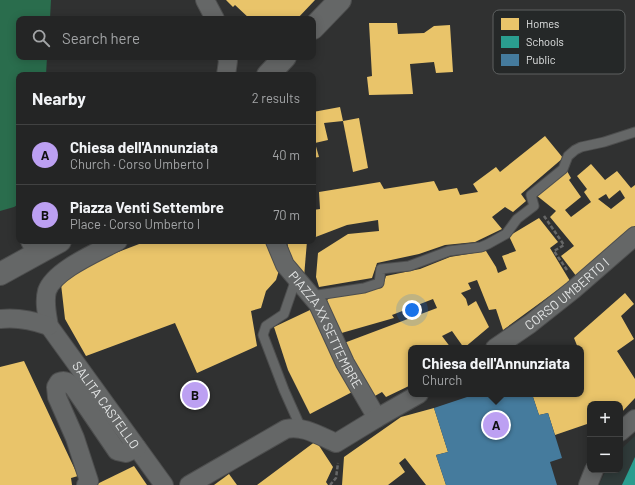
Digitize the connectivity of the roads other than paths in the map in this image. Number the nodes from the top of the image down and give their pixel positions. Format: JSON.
{"nodes":[{"id":1,"x":205,"y":0,"type":"edge"},
{"id":2,"x":340,"y":0,"type":"edge"},
{"id":3,"x":213,"y":16,"type":"edge"},
{"id":4,"x":316,"y":25,"type":"edge"},
{"id":5,"x":228,"y":60,"type":"edge"},
{"id":6,"x":282,"y":60,"type":"edge"},
{"id":7,"x":226,"y":72,"type":"edge"},
{"id":8,"x":271,"y":72,"type":"edge"},
{"id":9,"x":635,"y":132,"type":"edge"},
{"id":10,"x":635,"y":236,"type":"edge"},
{"id":11,"x":47,"y":244,"type":"edge"},
{"id":12,"x":112,"y":244,"type":"edge"},
{"id":13,"x":276,"y":244,"type":"edge"},
{"id":14,"x":34,"y":247,"type":"edge"},
{"id":15,"x":0,"y":274,"type":"edge"},
{"id":16,"x":296,"y":279,"type":"junction"},
{"id":17,"x":311,"y":296,"type":"junction"},
{"id":18,"x":0,"y":319,"type":"edge"},
{"id":19,"x":49,"y":326,"type":"junction"},
{"id":20,"x":499,"y":345,"type":"edge"},
{"id":21,"x":414,"y":397,"type":"edge"},
{"id":22,"x":377,"y":418,"type":"junction"},
{"id":23,"x":635,"y":419,"type":"edge"},
{"id":24,"x":301,"y":428,"type":"junction"},
{"id":25,"x":623,"y":429,"type":"edge"},
{"id":26,"x":137,"y":448,"type":"junction"},
{"id":27,"x":593,"y":473,"type":"edge"},
{"id":28,"x":86,"y":485,"type":"edge"},
{"id":29,"x":164,"y":485,"type":"edge"},
{"id":30,"x":189,"y":485,"type":"edge"},
{"id":31,"x":588,"y":485,"type":"edge"}],
"edges":[{"from":1,"to":3,"type":"street"},
{"from":2,"to":4,"type":"street"},
{"from":5,"to":7,"type":"street"},
{"from":6,"to":8,"type":"street"},
{"from":9,"to":17,"type":"lane"},
{"from":10,"to":20,"type":"street","name":"CORSO UMBERTO I"},
{"from":11,"to":14,"type":"street"},
{"from":12,"to":19,"type":"street"},
{"from":13,"to":16,"type":"street","name":"PIAZZA XX SETTEMBRE"},
{"from":14,"to":15,"type":"street"},
{"from":16,"to":17,"type":"street","name":"PIAZZA XX SETTEMBRE"},
{"from":16,"to":24,"type":"lane"},
{"from":17,"to":22,"type":"street","name":"PIAZZA XX SETTEMBRE"},
{"from":18,"to":19,"type":"street"},
{"from":19,"to":26,"type":"street","name":"SALITA CASTELLO"},
{"from":21,"to":22,"type":"street"},
{"from":22,"to":24,"type":"street"},
{"from":23,"to":25,"type":"street"},
{"from":24,"to":30,"type":"street"},
{"from":26,"to":28,"type":"street"},
{"from":26,"to":29,"type":"street","name":"SALITA CASTELLO"},
{"from":27,"to":31,"type":"street"}]}
